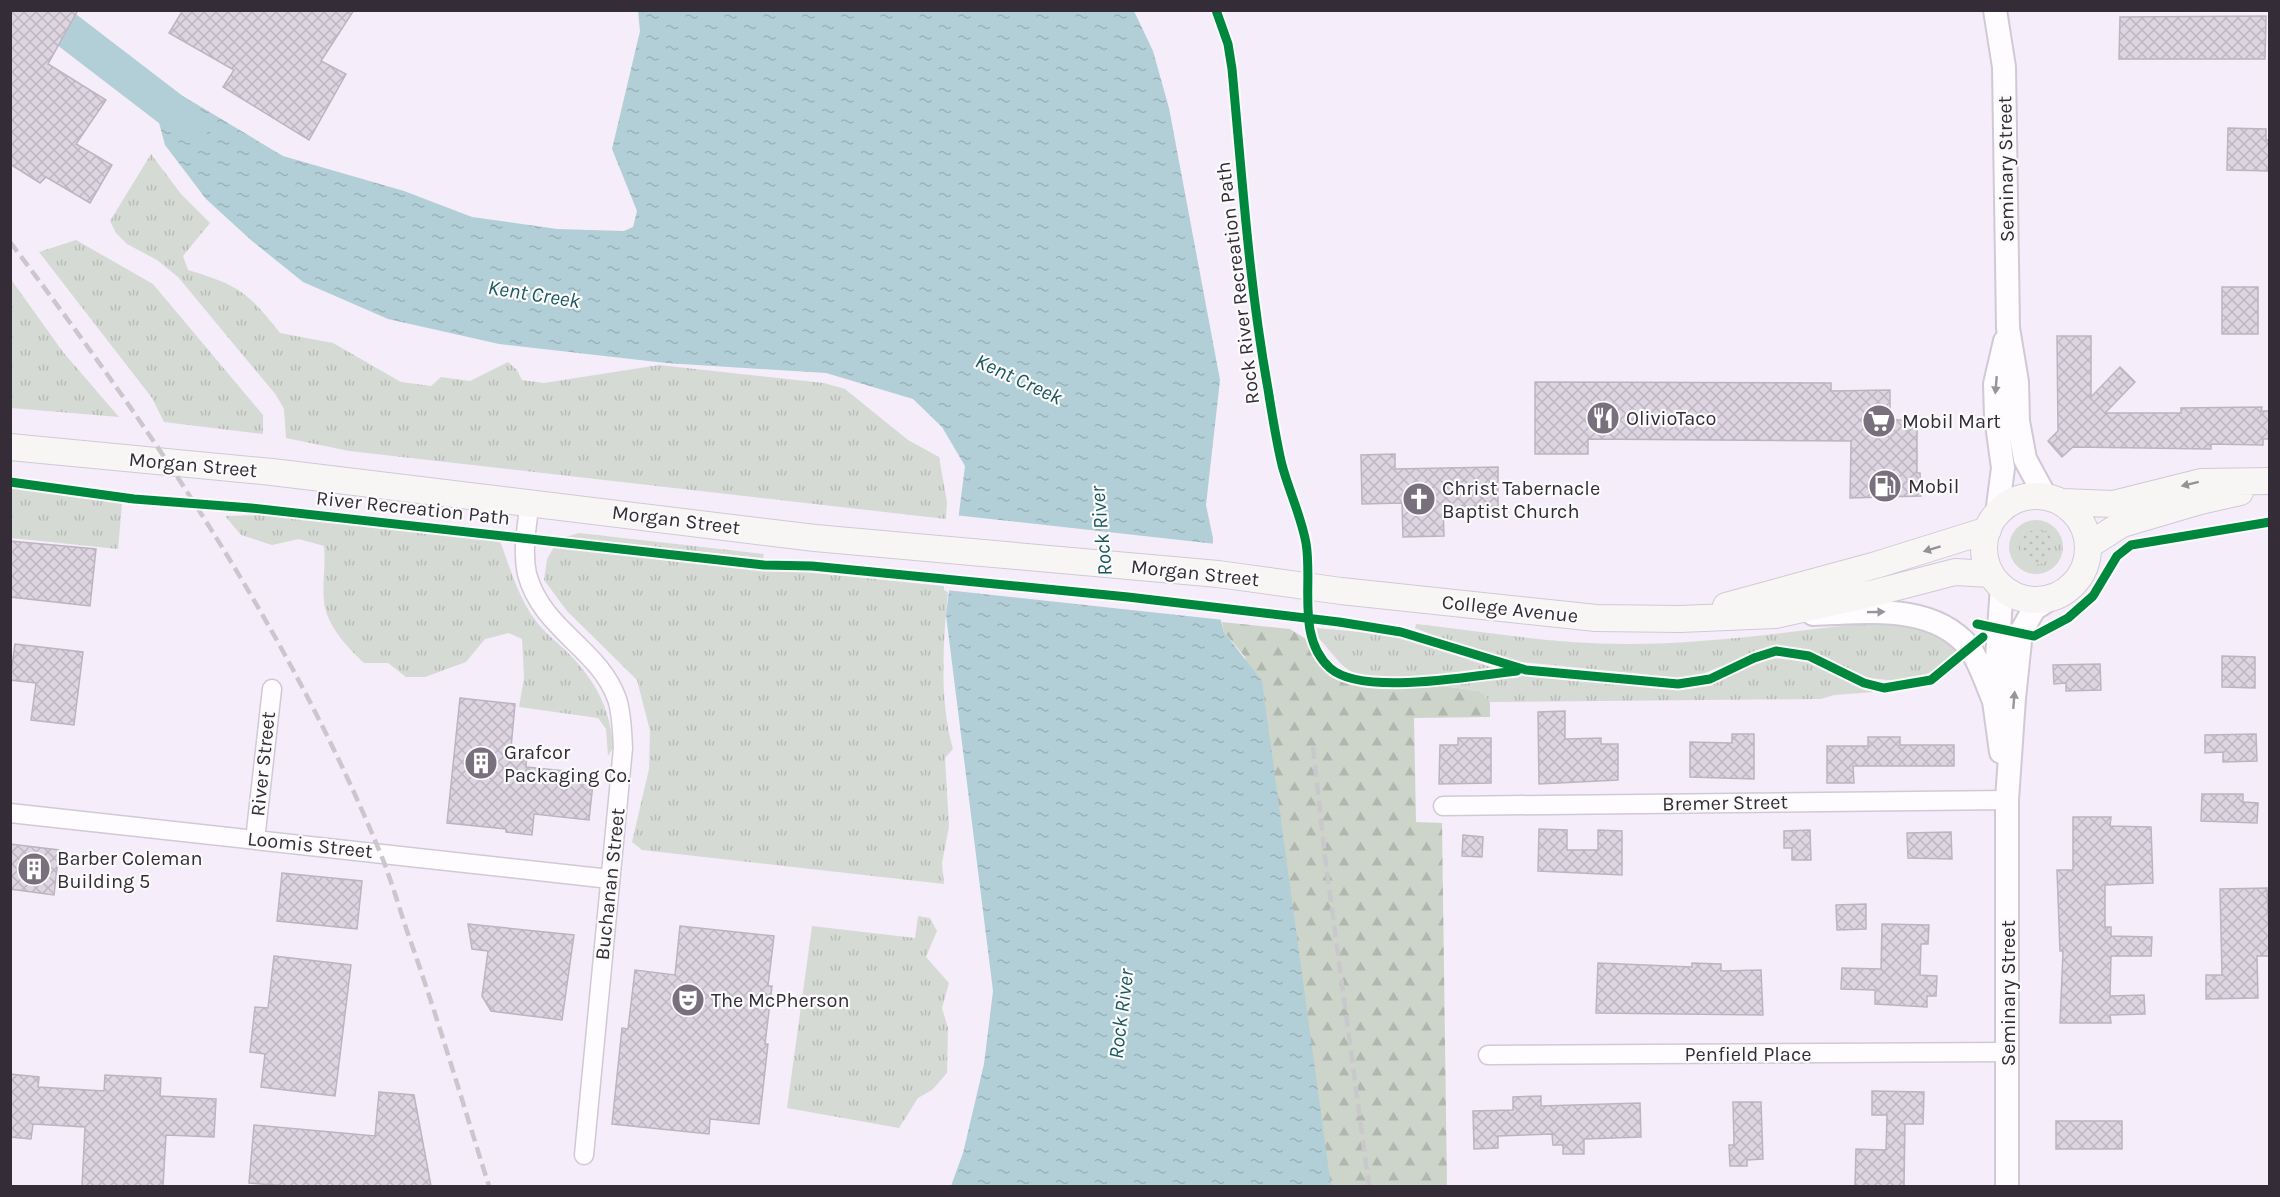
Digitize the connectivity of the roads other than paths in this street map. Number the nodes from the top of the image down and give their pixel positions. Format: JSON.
{"nodes":[{"id":1,"x":1995,"y":10,"type":"edge"},
{"id":2,"x":2008,"y":328,"type":"junction"},
{"id":3,"x":10,"y":447,"type":"edge"},
{"id":4,"x":2270,"y":481,"type":"edge"},
{"id":5,"x":2270,"y":486,"type":"edge"},
{"id":6,"x":2054,"y":499,"type":"junction"},
{"id":7,"x":530,"y":501,"type":"junction"},
{"id":8,"x":1992,"y":522,"type":"junction"},
{"id":9,"x":2089,"y":545,"type":"junction"},
{"id":10,"x":1996,"y":580,"type":"junction"},
{"id":11,"x":1341,"y":591,"type":"joint"},
{"id":12,"x":2054,"y":596,"type":"junction"},
{"id":13,"x":1775,"y":615,"type":"junction"},
{"id":14,"x":1680,"y":619,"type":"junction"},
{"id":15,"x":272,"y":689,"type":"dead end"},
{"id":16,"x":1994,"y":701,"type":"junction"},
{"id":17,"x":2007,"y":800,"type":"junction"},
{"id":18,"x":1443,"y":806,"type":"dead end"},
{"id":19,"x":10,"y":813,"type":"edge"},
{"id":20,"x":255,"y":840,"type":"junction"},
{"id":21,"x":610,"y":879,"type":"junction"},
{"id":22,"x":2008,"y":1052,"type":"junction"},
{"id":23,"x":1488,"y":1055,"type":"dead end"},
{"id":24,"x":584,"y":1155,"type":"dead end"},
{"id":25,"x":2007,"y":1186,"type":"edge"}],
"edges":[{"from":1,"to":2,"type":"street","name":"Seminary Street"},
{"from":2,"to":6,"type":"street","name":"Seminary Street"},
{"from":2,"to":8,"type":"street","name":"Seminary Street","one_way":true},
{"from":3,"to":7,"type":"main road","name":"Morgan Street"},
{"from":4,"to":6,"type":"main road","name":"College Avenue","one_way":true},
{"from":5,"to":9,"type":"main road"},
{"from":6,"to":8,"type":"main road","name":"College Avenue"},
{"from":6,"to":9,"type":"main road"},
{"from":7,"to":11,"type":"main road","name":"Morgan Street"},
{"from":7,"to":21,"type":"street","name":"Buchanan Street"},
{"from":8,"to":10,"type":"main road"},
{"from":8,"to":14,"type":"main road","name":"College Avenue","one_way":true},
{"from":9,"to":12,"type":"main road"},
{"from":10,"to":12,"type":"main road","name":"College Avenue"},
{"from":10,"to":13,"type":"main road","name":"College Avenue"},
{"from":10,"to":16,"type":"street","name":"Seminary Street"},
{"from":11,"to":14,"type":"main road","name":"College Avenue"},
{"from":17,"to":12,"type":"street","name":"Seminary Street","one_way":true},
{"from":13,"to":14,"type":"main road","name":"College Avenue"},
{"from":13,"to":16,"type":"street","one_way":true},
{"from":15,"to":20,"type":"street","name":"River Street"},
{"from":16,"to":17,"type":"street","name":"Seminary Street"},
{"from":17,"to":18,"type":"street","name":"Bremer Street"},
{"from":17,"to":22,"type":"street","name":"Seminary Street"},
{"from":19,"to":20,"type":"street","name":"Loomis Street"},
{"from":20,"to":21,"type":"street","name":"Loomis Street"},
{"from":21,"to":24,"type":"street","name":"Buchanan Street"},
{"from":22,"to":23,"type":"street","name":"Penfield Place"},
{"from":22,"to":25,"type":"street","name":"Seminary Street"}]}
